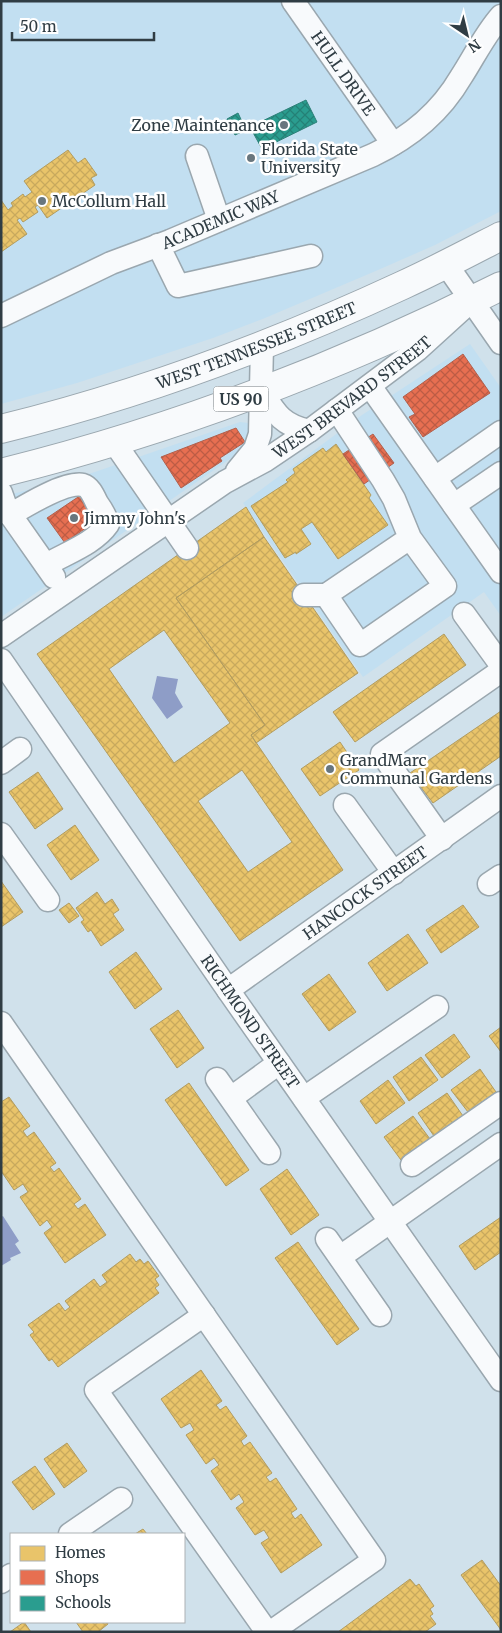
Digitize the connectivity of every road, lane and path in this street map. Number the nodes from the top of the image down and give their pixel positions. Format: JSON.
{"nodes":[{"id":1,"x":293,"y":1,"type":"edge"},
{"id":2,"x":501,"y":16,"type":"edge"},
{"id":3,"x":393,"y":144,"type":"junction"},
{"id":4,"x":197,"y":156,"type":"dead end"},
{"id":5,"x":219,"y":220,"type":"junction"},
{"id":6,"x":501,"y":236,"type":"edge"},
{"id":7,"x":158,"y":245,"type":"junction"},
{"id":8,"x":311,"y":256,"type":"dead end"},
{"id":9,"x":446,"y":264,"type":"junction"},
{"id":10,"x":501,"y":286,"type":"edge"},
{"id":11,"x":471,"y":301,"type":"junction"},
{"id":12,"x":1,"y":316,"type":"edge"},
{"id":13,"x":501,"y":343,"type":"edge"},
{"id":14,"x":262,"y":345,"type":"junction"},
{"id":15,"x":370,"y":386,"type":"junction"},
{"id":16,"x":262,"y":392,"type":"junction"},
{"id":17,"x":337,"y":410,"type":"junction"},
{"id":18,"x":1,"y":429,"type":"edge"},
{"id":19,"x":309,"y":431,"type":"junction"},
{"id":20,"x":501,"y":432,"type":"edge"},
{"id":21,"x":114,"y":442,"type":"junction"},
{"id":22,"x":501,"y":472,"type":"edge"},
{"id":23,"x":1,"y":474,"type":"edge"},
{"id":24,"x":435,"y":478,"type":"junction"},
{"id":25,"x":225,"y":482,"type":"junction"},
{"id":26,"x":1,"y":493,"type":"edge"},
{"id":27,"x":454,"y":505,"type":"junction"},
{"id":28,"x":10,"y":515,"type":"junction"},
{"id":29,"x":168,"y":521,"type":"junction"},
{"id":30,"x":410,"y":538,"type":"junction"},
{"id":31,"x":187,"y":548,"type":"dead end"},
{"id":32,"x":46,"y":566,"type":"junction"},
{"id":33,"x":501,"y":572,"type":"edge"},
{"id":34,"x":64,"y":592,"type":"junction"},
{"id":35,"x":304,"y":594,"type":"dead end"},
{"id":36,"x":326,"y":595,"type":"junction"},
{"id":37,"x":464,"y":614,"type":"dead end"},
{"id":38,"x":4,"y":628,"type":"edge"},
{"id":39,"x":1,"y":660,"type":"edge"},
{"id":40,"x":501,"y":665,"type":"edge"},
{"id":41,"x":501,"y":671,"type":"edge"},
{"id":42,"x":20,"y":749,"type":"dead end"},
{"id":43,"x":1,"y":763,"type":"edge"},
{"id":44,"x":501,"y":796,"type":"edge"},
{"id":45,"x":346,"y":805,"type":"dead end"},
{"id":46,"x":2,"y":836,"type":"edge"},
{"id":47,"x":442,"y":839,"type":"junction"},
{"id":48,"x":394,"y":873,"type":"junction"},
{"id":49,"x":48,"y":900,"type":"dead end"},
{"id":50,"x":228,"y":990,"type":"junction"},
{"id":51,"x":437,"y":1007,"type":"dead end"},
{"id":52,"x":1,"y":1023,"type":"edge"},
{"id":53,"x":9,"y":1051,"type":"edge"},
{"id":54,"x":279,"y":1062,"type":"junction"},
{"id":55,"x":217,"y":1079,"type":"dead end"},
{"id":56,"x":230,"y":1098,"type":"junction"},
{"id":57,"x":304,"y":1098,"type":"junction"},
{"id":58,"x":501,"y":1103,"type":"edge"},
{"id":59,"x":501,"y":1144,"type":"edge"},
{"id":60,"x":437,"y":1148,"type":"junction"},
{"id":61,"x":269,"y":1153,"type":"dead end"},
{"id":62,"x":412,"y":1165,"type":"dead end"},
{"id":63,"x":456,"y":1175,"type":"junction"},
{"id":64,"x":390,"y":1221,"type":"junction"},
{"id":65,"x":204,"y":1315,"type":"junction"},
{"id":66,"x":380,"y":1315,"type":"dead end"},
{"id":67,"x":501,"y":1380,"type":"edge"},
{"id":68,"x":121,"y":1499,"type":"dead end"},
{"id":69,"x":71,"y":1533,"type":"edge"},
{"id":70,"x":267,"y":1632,"type":"edge"},
{"id":71,"x":271,"y":1632,"type":"edge"}],
"edges":[{"from":1,"to":3,"type":"street","name":"HULL DRIVE"},
{"from":2,"to":3,"type":"street","name":"ACADEMIC WAY"},
{"from":3,"to":5,"type":"street","name":"ACADEMIC WAY"},
{"from":4,"to":5,"type":"street"},
{"from":5,"to":7,"type":"street","name":"ACADEMIC WAY"},
{"from":6,"to":9,"type":"main road","name":"WEST TENNESSEE STREET","number":"US 90"},
{"from":7,"to":8,"type":"street"},
{"from":7,"to":12,"type":"street","name":"ACADEMIC WAY"},
{"from":9,"to":11,"type":"street"},
{"from":9,"to":14,"type":"main road","name":"WEST TENNESSEE STREET","number":"US 90"},
{"from":10,"to":11,"type":"main road","number":"US 90"},
{"from":11,"to":13,"type":"street"},
{"from":11,"to":15,"type":"street","name":"WEST BREVARD STREET"},
{"from":11,"to":16,"type":"main road","number":"US 90"},
{"from":14,"to":16,"type":"street","name":"WEST BREVARD STREET"},
{"from":14,"to":18,"type":"main road","name":"WEST TENNESSEE STREET","number":"US 90"},
{"from":15,"to":17,"type":"street","name":"WEST BREVARD STREET"},
{"from":15,"to":24,"type":"street"},
{"from":16,"to":19,"type":"street"},
{"from":16,"to":21,"type":"main road","number":"US 90"},
{"from":16,"to":25,"type":"street","name":"WEST BREVARD STREET"},
{"from":17,"to":19,"type":"street","name":"WEST BREVARD STREET"},
{"from":17,"to":30,"type":"street"},
{"from":19,"to":25,"type":"street","name":"WEST BREVARD STREET"},
{"from":20,"to":24,"type":"street"},
{"from":21,"to":23,"type":"main road","number":"US 90"},
{"from":21,"to":29,"type":"street"},
{"from":22,"to":27,"type":"street"},
{"from":24,"to":27,"type":"street"},
{"from":25,"to":29,"type":"street","name":"WEST BREVARD STREET"},
{"from":26,"to":28,"type":"street"},
{"from":27,"to":33,"type":"street"},
{"from":28,"to":32,"type":"street"},
{"from":28,"to":32,"type":"street"},
{"from":29,"to":31,"type":"street"},
{"from":29,"to":34,"type":"street","name":"WEST BREVARD STREET"},
{"from":30,"to":36,"type":"street"},
{"from":30,"to":36,"type":"street"},
{"from":32,"to":34,"type":"street"},
{"from":34,"to":38,"type":"street","name":"WEST BREVARD STREET"},
{"from":35,"to":36,"type":"street"},
{"from":37,"to":40,"type":"street"},
{"from":39,"to":50,"type":"street","name":"RICHMOND STREET"},
{"from":41,"to":47,"type":"street"},
{"from":42,"to":43,"type":"street"},
{"from":44,"to":47,"type":"street","name":"HANCOCK STREET"},
{"from":45,"to":48,"type":"street"},
{"from":46,"to":49,"type":"street"},
{"from":47,"to":48,"type":"street","name":"HANCOCK STREET"},
{"from":48,"to":50,"type":"street","name":"HANCOCK STREET"},
{"from":50,"to":54,"type":"street","name":"RICHMOND STREET"},
{"from":51,"to":57,"type":"street"},
{"from":52,"to":53,"type":"street"},
{"from":53,"to":65,"type":"street"},
{"from":54,"to":56,"type":"street"},
{"from":54,"to":57,"type":"street","name":"RICHMOND STREET"},
{"from":55,"to":56,"type":"street"},
{"from":56,"to":61,"type":"street"},
{"from":57,"to":64,"type":"street","name":"RICHMOND STREET"},
{"from":58,"to":60,"type":"street"},
{"from":59,"to":63,"type":"street"},
{"from":60,"to":62,"type":"street"},
{"from":60,"to":63,"type":"street"},
{"from":63,"to":64,"type":"street"},
{"from":64,"to":66,"type":"street"},
{"from":64,"to":67,"type":"street","name":"RICHMOND STREET"},
{"from":65,"to":70,"type":"street"},
{"from":65,"to":71,"type":"street"},
{"from":68,"to":69,"type":"street"}]}
